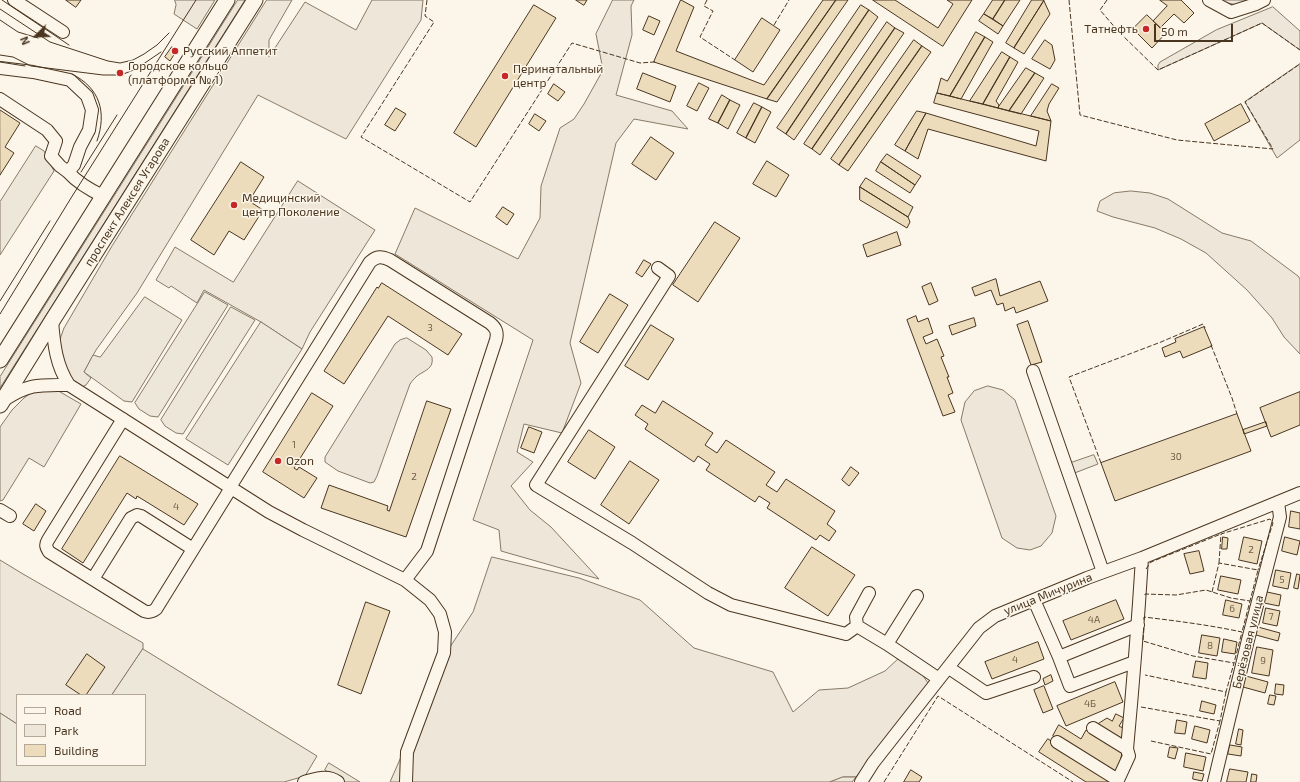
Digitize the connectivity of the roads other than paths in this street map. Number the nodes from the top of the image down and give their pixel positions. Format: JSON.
{"nodes":[{"id":1,"x":14,"y":0,"type":"edge"},
{"id":2,"x":227,"y":0,"type":"edge"},
{"id":3,"x":255,"y":0,"type":"edge"},
{"id":4,"x":1209,"y":0,"type":"edge"},
{"id":5,"x":1264,"y":0,"type":"edge"},
{"id":6,"x":62,"y":32,"type":"dead end"},
{"id":7,"x":0,"y":68,"type":"edge"},
{"id":8,"x":0,"y":99,"type":"edge"},
{"id":9,"x":68,"y":172,"type":"junction"},
{"id":10,"x":103,"y":196,"type":"junction"},
{"id":11,"x":658,"y":268,"type":"dead end"},
{"id":12,"x":52,"y":321,"type":"junction"},
{"id":13,"x":0,"y":360,"type":"edge"},
{"id":14,"x":1033,"y":371,"type":"dead end"},
{"id":15,"x":69,"y":385,"type":"junction"},
{"id":16,"x":1,"y":403,"type":"edge"},
{"id":17,"x":123,"y":419,"type":"junction"},
{"id":18,"x":230,"y":488,"type":"junction"},
{"id":19,"x":1300,"y":493,"type":"edge"},
{"id":20,"x":1278,"y":502,"type":"junction"},
{"id":21,"x":193,"y":549,"type":"junction"},
{"id":22,"x":1142,"y":558,"type":"junction"},
{"id":23,"x":1103,"y":572,"type":"junction"},
{"id":24,"x":93,"y":579,"type":"junction"},
{"id":25,"x":405,"y":580,"type":"junction"},
{"id":26,"x":869,"y":593,"type":"dead end"},
{"id":27,"x":917,"y":596,"type":"dead end"},
{"id":28,"x":1034,"y":600,"type":"junction"},
{"id":29,"x":1138,"y":625,"type":"junction"},
{"id":30,"x":857,"y":626,"type":"junction"},
{"id":31,"x":887,"y":644,"type":"junction"},
{"id":32,"x":1058,"y":657,"type":"junction"},
{"id":33,"x":1134,"y":662,"type":"junction"},
{"id":34,"x":949,"y":668,"type":"junction"},
{"id":35,"x":1034,"y":677,"type":"dead end"},
{"id":36,"x":940,"y":679,"type":"junction"},
{"id":37,"x":1093,"y":728,"type":"dead end"},
{"id":38,"x":1057,"y":742,"type":"dead end"},
{"id":39,"x":1127,"y":749,"type":"junction"},
{"id":40,"x":304,"y":782,"type":"edge"},
{"id":41,"x":338,"y":782,"type":"edge"},
{"id":42,"x":406,"y":782,"type":"edge"},
{"id":43,"x":861,"y":782,"type":"edge"},
{"id":44,"x":1214,"y":782,"type":"edge"}],
"edges":[{"from":1,"to":6,"type":"street"},
{"from":2,"to":10,"type":"main road","name":"проспект Алексея Угарова"},
{"from":3,"to":12,"type":"main road","name":"проспект Алексея Угарова"},
{"from":4,"to":5,"type":"street"},
{"from":7,"to":9,"type":"street"},
{"from":8,"to":9,"type":"street"},
{"from":9,"to":10,"type":"street"},
{"from":10,"to":13,"type":"main road","name":"проспект Алексея Угарова"},
{"from":11,"to":30,"type":"street"},
{"from":12,"to":15,"type":"street"},
{"from":12,"to":16,"type":"main road","name":"проспект Алексея Угарова"},
{"from":14,"to":23,"type":"street"},
{"from":15,"to":16,"type":"street"},
{"from":15,"to":17,"type":"street"},
{"from":17,"to":18,"type":"street"},
{"from":17,"to":24,"type":"street"},
{"from":18,"to":21,"type":"street"},
{"from":18,"to":25,"type":"street"},
{"from":18,"to":25,"type":"street"},
{"from":19,"to":20,"type":"street","name":"улица Мичурина"},
{"from":20,"to":22,"type":"street","name":"улица Мичурина"},
{"from":20,"to":44,"type":"street","name":"Берёзовая улица"},
{"from":21,"to":24,"type":"street"},
{"from":21,"to":24,"type":"street"},
{"from":22,"to":23,"type":"street","name":"улица Мичурина"},
{"from":22,"to":29,"type":"street"},
{"from":23,"to":28,"type":"street","name":"улица Мичурина"},
{"from":25,"to":42,"type":"street"},
{"from":26,"to":30,"type":"street"},
{"from":27,"to":31,"type":"street"},
{"from":28,"to":32,"type":"street"},
{"from":28,"to":34,"type":"street","name":"улица Мичурина"},
{"from":29,"to":32,"type":"street"},
{"from":29,"to":33,"type":"street"},
{"from":30,"to":31,"type":"street"},
{"from":31,"to":36,"type":"street"},
{"from":32,"to":33,"type":"street"},
{"from":33,"to":39,"type":"street"},
{"from":34,"to":35,"type":"street"},
{"from":34,"to":36,"type":"street","name":"улица Мичурина"},
{"from":36,"to":43,"type":"street","name":"улица Мичурина"},
{"from":37,"to":39,"type":"street"},
{"from":38,"to":39,"type":"street"},
{"from":40,"to":41,"type":"street"}]}
